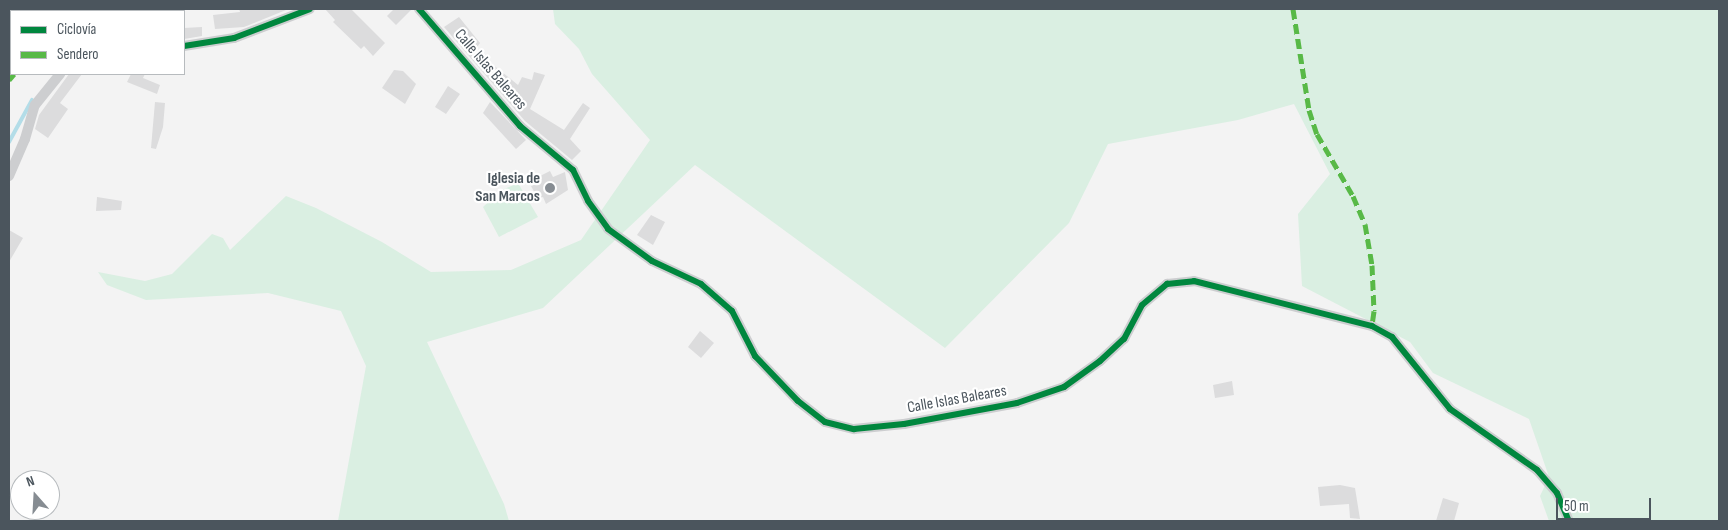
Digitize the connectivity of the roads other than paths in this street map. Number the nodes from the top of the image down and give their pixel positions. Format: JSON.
{"nodes":[{"id":1,"x":310,"y":9,"type":"edge"},
{"id":2,"x":419,"y":9,"type":"edge"},
{"id":3,"x":185,"y":46,"type":"edge"},
{"id":4,"x":59,"y":75,"type":"edge"},
{"id":5,"x":9,"y":176,"type":"edge"},
{"id":6,"x":1569,"y":521,"type":"edge"}],
"edges":[{"from":1,"to":3,"type":"street"},
{"from":2,"to":6,"type":"street","name":"Calle Islas Baleares"},
{"from":4,"to":5,"type":"street"}]}
